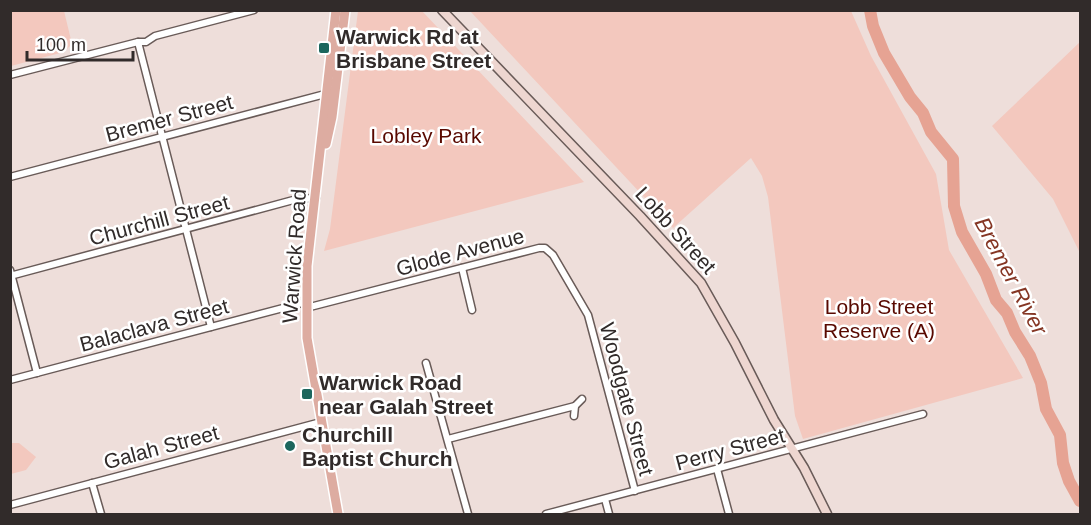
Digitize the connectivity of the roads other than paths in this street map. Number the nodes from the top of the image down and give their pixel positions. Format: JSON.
{"nodes":[{"id":1,"x":254,"y":10,"type":"edge"},
{"id":2,"x":336,"y":10,"type":"edge"},
{"id":3,"x":345,"y":10,"type":"edge"},
{"id":4,"x":442,"y":10,"type":"edge"},
{"id":5,"x":138,"y":42,"type":"junction"},
{"id":6,"x":10,"y":75,"type":"edge"},
{"id":7,"x":331,"y":92,"type":"junction"},
{"id":8,"x":162,"y":136,"type":"junction"},
{"id":9,"x":10,"y":177,"type":"edge"},
{"id":10,"x":316,"y":198,"type":"junction"},
{"id":11,"x":186,"y":230,"type":"junction"},
{"id":12,"x":462,"y":268,"type":"junction"},
{"id":13,"x":11,"y":274,"type":"edge"},
{"id":14,"x":306,"y":305,"type":"junction"},
{"id":15,"x":472,"y":310,"type":"dead end"},
{"id":16,"x":588,"y":315,"type":"joint"},
{"id":17,"x":211,"y":327,"type":"junction"},
{"id":18,"x":426,"y":363,"type":"dead end"},
{"id":19,"x":37,"y":373,"type":"junction"},
{"id":20,"x":10,"y":380,"type":"edge"},
{"id":21,"x":582,"y":399,"type":"dead end"},
{"id":22,"x":575,"y":406,"type":"junction"},
{"id":23,"x":923,"y":414,"type":"dead end"},
{"id":24,"x":574,"y":416,"type":"dead end"},
{"id":25,"x":321,"y":422,"type":"junction"},
{"id":26,"x":448,"y":439,"type":"junction"},
{"id":27,"x":790,"y":449,"type":"junction"},
{"id":28,"x":717,"y":469,"type":"junction"},
{"id":29,"x":93,"y":483,"type":"junction"},
{"id":30,"x":635,"y":491,"type":"junction"},
{"id":31,"x":605,"y":499,"type":"junction"},
{"id":32,"x":10,"y":505,"type":"edge"},
{"id":33,"x":101,"y":514,"type":"edge"},
{"id":34,"x":338,"y":514,"type":"edge"},
{"id":35,"x":468,"y":514,"type":"edge"},
{"id":36,"x":546,"y":514,"type":"edge"},
{"id":37,"x":609,"y":514,"type":"edge"},
{"id":38,"x":729,"y":514,"type":"edge"},
{"id":39,"x":827,"y":514,"type":"edge"}],
"edges":[{"from":1,"to":5,"type":"street"},
{"from":2,"to":7,"type":"main road","name":"Warwick Road"},
{"from":3,"to":7,"type":"main road","name":"Warwick Road"},
{"from":4,"to":27,"type":"main road","name":"Lobb Street"},
{"from":5,"to":6,"type":"street"},
{"from":5,"to":8,"type":"street"},
{"from":7,"to":8,"type":"street","name":"Bremer Street"},
{"from":7,"to":10,"type":"main road","name":"Warwick Road"},
{"from":8,"to":9,"type":"street","name":"Bremer Street"},
{"from":8,"to":11,"type":"street"},
{"from":10,"to":11,"type":"street","name":"Churchill Street"},
{"from":10,"to":14,"type":"main road","name":"Warwick Road"},
{"from":11,"to":13,"type":"street","name":"Churchill Street"},
{"from":11,"to":17,"type":"street"},
{"from":12,"to":14,"type":"street","name":"Glode Avenue"},
{"from":12,"to":15,"type":"street"},
{"from":12,"to":16,"type":"street","name":"Glode Avenue"},
{"from":13,"to":19,"type":"street"},
{"from":14,"to":17,"type":"street","name":"Balaclava Street"},
{"from":14,"to":25,"type":"main road","name":"Warwick Road"},
{"from":16,"to":30,"type":"street","name":"Woodgate Street"},
{"from":17,"to":19,"type":"street","name":"Balaclava Street"},
{"from":18,"to":26,"type":"street"},
{"from":19,"to":20,"type":"street","name":"Balaclava Street"},
{"from":21,"to":22,"type":"street"},
{"from":22,"to":24,"type":"street"},
{"from":22,"to":26,"type":"street"},
{"from":23,"to":27,"type":"street","name":"Perry Street"},
{"from":25,"to":29,"type":"street","name":"Galah Street"},
{"from":25,"to":34,"type":"main road","name":"Warwick Road"},
{"from":26,"to":35,"type":"street"},
{"from":27,"to":28,"type":"street","name":"Perry Street"},
{"from":27,"to":39,"type":"main road","name":"Lobb Street"},
{"from":28,"to":30,"type":"street","name":"Perry Street"},
{"from":28,"to":38,"type":"street"},
{"from":29,"to":32,"type":"street","name":"Galah Street"},
{"from":29,"to":33,"type":"street"},
{"from":30,"to":31,"type":"street","name":"Perry Street"},
{"from":31,"to":36,"type":"street","name":"Perry Street"},
{"from":31,"to":37,"type":"street"}]}
